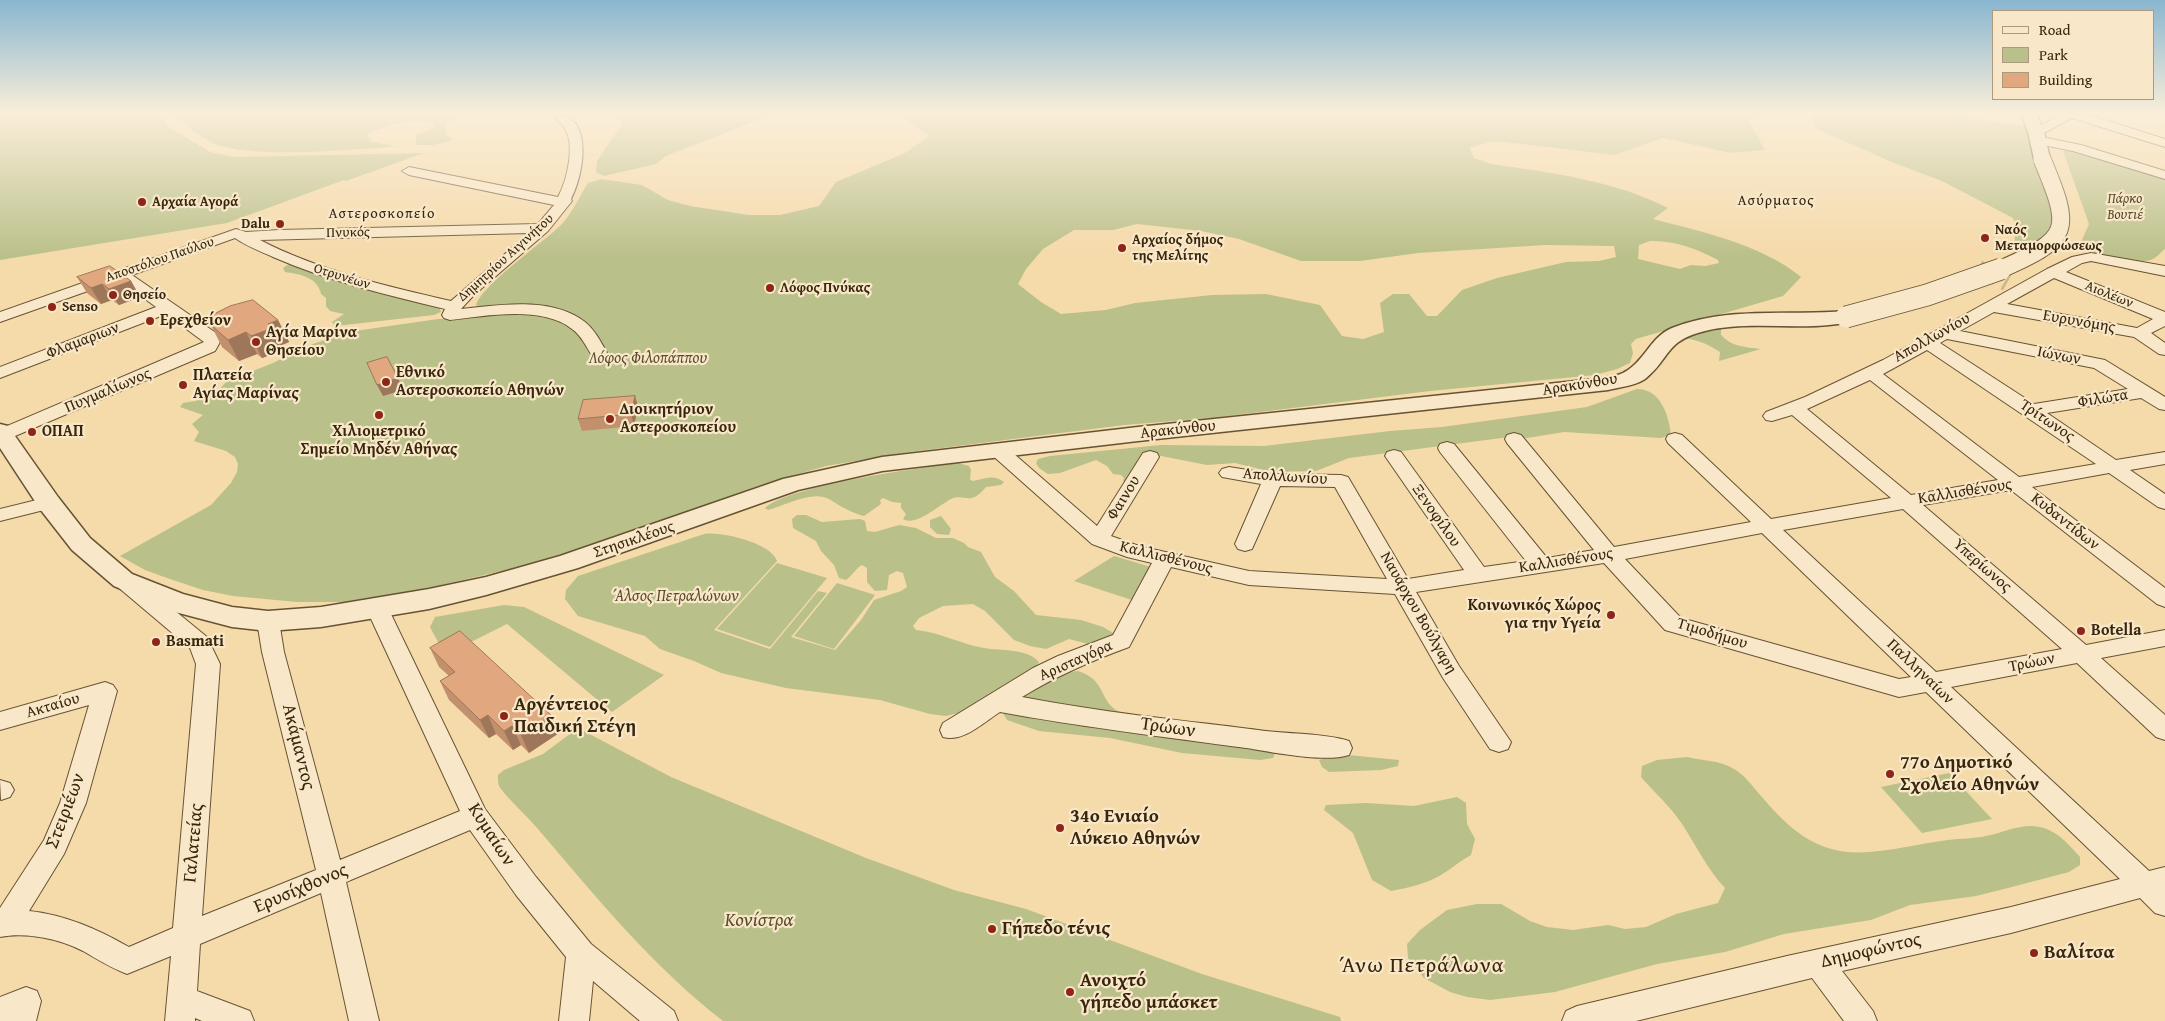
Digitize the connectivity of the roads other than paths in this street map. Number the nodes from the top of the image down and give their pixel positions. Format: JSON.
{"nodes":[{"id":1,"x":576,"y":161,"type":"edge"},
{"id":2,"x":2043,"y":161,"type":"edge"},
{"id":3,"x":2119,"y":161,"type":"edge"},
{"id":4,"x":409,"y":171,"type":"dead end"},
{"id":5,"x":2165,"y":174,"type":"edge"},
{"id":6,"x":565,"y":201,"type":"junction"},
{"id":7,"x":543,"y":228,"type":"junction"},
{"id":8,"x":239,"y":235,"type":"junction"},
{"id":9,"x":2165,"y":254,"type":"edge"},
{"id":10,"x":2159,"y":270,"type":"edge"},
{"id":11,"x":2052,"y":272,"type":"junction"},
{"id":12,"x":120,"y":274,"type":"junction"},
{"id":13,"x":1990,"y":306,"type":"junction"},
{"id":14,"x":167,"y":308,"type":"junction"},
{"id":15,"x":452,"y":311,"type":"junction"},
{"id":16,"x":0,"y":317,"type":"edge"},
{"id":17,"x":2165,"y":318,"type":"edge"},
{"id":18,"x":1943,"y":333,"type":"junction"},
{"id":19,"x":2140,"y":333,"type":"junction"},
{"id":20,"x":1927,"y":342,"type":"junction"},
{"id":21,"x":2165,"y":350,"type":"edge"},
{"id":22,"x":600,"y":353,"type":"dead end"},
{"id":23,"x":1870,"y":372,"type":"junction"},
{"id":24,"x":0,"y":373,"type":"edge"},
{"id":25,"x":2144,"y":392,"type":"junction"},
{"id":26,"x":2165,"y":405,"type":"edge"},
{"id":27,"x":1795,"y":408,"type":"junction"},
{"id":28,"x":2031,"y":410,"type":"junction"},
{"id":29,"x":1772,"y":416,"type":"dead end"},
{"id":30,"x":1,"y":433,"type":"edge"},
{"id":31,"x":1514,"y":439,"type":"dead end"},
{"id":32,"x":1675,"y":439,"type":"dead end"},
{"id":33,"x":1447,"y":448,"type":"dead end"},
{"id":34,"x":999,"y":451,"type":"junction"},
{"id":35,"x":1394,"y":456,"type":"dead end"},
{"id":36,"x":1150,"y":457,"type":"dead end"},
{"id":37,"x":2165,"y":458,"type":"edge"},
{"id":38,"x":2114,"y":467,"type":"junction"},
{"id":39,"x":1229,"y":472,"type":"dead end"},
{"id":40,"x":1273,"y":480,"type":"junction"},
{"id":41,"x":1341,"y":481,"type":"joint"},
{"id":42,"x":2015,"y":484,"type":"junction"},
{"id":43,"x":1907,"y":501,"type":"junction"},
{"id":44,"x":48,"y":503,"type":"junction"},
{"id":45,"x":2165,"y":503,"type":"edge"},
{"id":46,"x":0,"y":515,"type":"edge"},
{"id":47,"x":1766,"y":526,"type":"junction"},
{"id":48,"x":1099,"y":538,"type":"junction"},
{"id":49,"x":1245,"y":544,"type":"dead end"},
{"id":50,"x":1609,"y":555,"type":"junction"},
{"id":51,"x":1165,"y":559,"type":"junction"},
{"id":52,"x":1541,"y":565,"type":"junction"},
{"id":53,"x":1478,"y":575,"type":"junction"},
{"id":54,"x":123,"y":580,"type":"junction"},
{"id":55,"x":1403,"y":587,"type":"junction"},
{"id":56,"x":2165,"y":600,"type":"edge"},
{"id":57,"x":377,"y":608,"type":"junction"},
{"id":58,"x":268,"y":620,"type":"junction"},
{"id":59,"x":2165,"y":638,"type":"edge"},
{"id":60,"x":2083,"y":653,"type":"junction"},
{"id":61,"x":1931,"y":682,"type":"junction"},
{"id":62,"x":1899,"y":688,"type":"joint"},
{"id":63,"x":105,"y":691,"type":"joint"},
{"id":64,"x":998,"y":702,"type":"junction"},
{"id":65,"x":0,"y":721,"type":"edge"},
{"id":66,"x":952,"y":730,"type":"dead end"},
{"id":67,"x":2165,"y":730,"type":"edge"},
{"id":68,"x":1499,"y":742,"type":"dead end"},
{"id":69,"x":1340,"y":748,"type":"dead end"},
{"id":70,"x":475,"y":816,"type":"junction"},
{"id":71,"x":331,"y":877,"type":"junction"},
{"id":72,"x":2154,"y":882,"type":"edge"},
{"id":73,"x":2165,"y":904,"type":"edge"},
{"id":74,"x":4,"y":923,"type":"edge"},
{"id":75,"x":186,"y":938,"type":"junction"},
{"id":76,"x":581,"y":953,"type":"junction"},
{"id":77,"x":1818,"y":963,"type":"junction"},
{"id":78,"x":181,"y":1014,"type":"edge"},
{"id":79,"x":239,"y":1021,"type":"edge"},
{"id":80,"x":364,"y":1021,"type":"edge"},
{"id":81,"x":574,"y":1021,"type":"edge"},
{"id":82,"x":663,"y":1021,"type":"edge"},
{"id":83,"x":1577,"y":1021,"type":"edge"},
{"id":84,"x":1862,"y":1021,"type":"edge"}],
"edges":[{"from":1,"to":6,"type":"street","name":"Δημητρίου Αιγινήτου"},
{"from":2,"to":34,"type":"street","name":"Αρακύνθου","bridge":true},
{"from":3,"to":5,"type":"street"},
{"from":4,"to":6,"type":"street"},
{"from":6,"to":7,"type":"street","name":"Δημητρίου Αιγινήτου"},
{"from":7,"to":8,"type":"street","name":"Πνυκός"},
{"from":7,"to":15,"type":"street","name":"Δημητρίου Αιγινήτου"},
{"from":8,"to":12,"type":"street","name":"Αποστόλου Παύλου"},
{"from":8,"to":15,"type":"street","name":"Οτρυνέων"},
{"from":9,"to":10,"type":"street"},
{"from":10,"to":11,"type":"street","name":"Απολλωνίου"},
{"from":11,"to":13,"type":"street","name":"Απολλωνίου"},
{"from":11,"to":17,"type":"street","name":"Αιολέων"},
{"from":12,"to":14,"type":"street"},
{"from":12,"to":16,"type":"street","name":"Αποστόλου Παύλου"},
{"from":13,"to":18,"type":"street","name":"Απολλωνίου"},
{"from":13,"to":19,"type":"street","name":"Ευρυνόμης"},
{"from":14,"to":24,"type":"street","name":"Φλαμαριων"},
{"from":14,"to":30,"type":"street","name":"Πυγμαλίωνος"},
{"from":15,"to":22,"type":"street","name":"Οτρυνέων"},
{"from":17,"to":19,"type":"street"},
{"from":18,"to":20,"type":"street","name":"Απολλωνίου"},
{"from":18,"to":25,"type":"street","name":"Ιώνων"},
{"from":19,"to":21,"type":"street"},
{"from":20,"to":23,"type":"street","name":"Απολλωνίου"},
{"from":20,"to":28,"type":"street","name":"Τρίτωνος"},
{"from":23,"to":27,"type":"street","name":"Απολλωνίου"},
{"from":23,"to":42,"type":"street","name":"Κυδαντίδων"},
{"from":25,"to":26,"type":"street","name":"Ιώνων"},
{"from":25,"to":28,"type":"street","name":"Φιλώτα"},
{"from":27,"to":29,"type":"street","name":"Απολλωνίου"},
{"from":27,"to":43,"type":"street","name":"Υπερίωνος"},
{"from":28,"to":38,"type":"street","name":"Τρίτωνος"},
{"from":30,"to":44,"type":"street"},
{"from":31,"to":50,"type":"street","name":"Τιμοδήμου"},
{"from":32,"to":47,"type":"street","name":"Παλληναίων"},
{"from":33,"to":52,"type":"street"},
{"from":34,"to":48,"type":"street","name":"Καλλισθένους"},
{"from":34,"to":57,"type":"street","name":"Στησικλέους"},
{"from":35,"to":53,"type":"street","name":"Ξενοφίλου"},
{"from":36,"to":48,"type":"street","name":"Φαινου"},
{"from":37,"to":38,"type":"street","name":"Καλλισθένους"},
{"from":38,"to":42,"type":"street","name":"Καλλισθένους"},
{"from":38,"to":45,"type":"street","name":"Τρίτωνος"},
{"from":39,"to":40,"type":"street","name":"Απολλωνίου"},
{"from":40,"to":41,"type":"street","name":"Απολλωνίου"},
{"from":40,"to":49,"type":"street"},
{"from":41,"to":55,"type":"street","name":"Ναυάρχου Βούλγαρη"},
{"from":42,"to":43,"type":"street","name":"Καλλισθένους"},
{"from":42,"to":56,"type":"street","name":"Κυδαντίδων"},
{"from":43,"to":47,"type":"street","name":"Καλλισθένους"},
{"from":43,"to":60,"type":"street","name":"Υπερίωνος"},
{"from":44,"to":46,"type":"street"},
{"from":44,"to":54,"type":"street"},
{"from":47,"to":50,"type":"street","name":"Καλλισθένους"},
{"from":47,"to":61,"type":"street","name":"Παλληναίων"},
{"from":48,"to":51,"type":"street","name":"Καλλισθένους"},
{"from":50,"to":52,"type":"street","name":"Καλλισθένους"},
{"from":50,"to":62,"type":"street","name":"Τιμοδήμου"},
{"from":51,"to":55,"type":"street","name":"Καλλισθένους"},
{"from":51,"to":64,"type":"street","name":"Αρισταγόρα"},
{"from":52,"to":53,"type":"street","name":"Καλλισθένους"},
{"from":53,"to":55,"type":"street","name":"Καλλισθένους"},
{"from":54,"to":58,"type":"street"},
{"from":54,"to":75,"type":"street","name":"Γαλατείας"},
{"from":55,"to":68,"type":"street","name":"Ναυάρχου Βούλγαρη"},
{"from":57,"to":58,"type":"street","name":"Στησικλέους"},
{"from":57,"to":70,"type":"street","name":"Κυμαίων"},
{"from":58,"to":71,"type":"street","name":"Ακάμαντος"},
{"from":59,"to":60,"type":"street","name":"Τρώων"},
{"from":60,"to":61,"type":"street","name":"Τρώων"},
{"from":60,"to":67,"type":"street","name":"Υπερίωνος"},
{"from":61,"to":62,"type":"street","name":"Τρώων"},
{"from":61,"to":72,"type":"street","name":"Παλληναίων"},
{"from":63,"to":65,"type":"street","name":"Ακταίου"},
{"from":63,"to":74,"type":"street","name":"Στειριέων"},
{"from":64,"to":66,"type":"street","name":"Αρισταγόρα"},
{"from":64,"to":69,"type":"street","name":"Τρώων"},
{"from":70,"to":71,"type":"street","name":"Ερυσίχθονος"},
{"from":70,"to":76,"type":"street","name":"Κυμαίων"},
{"from":71,"to":75,"type":"street","name":"Ερυσίχθονος"},
{"from":71,"to":80,"type":"street","name":"Ακάμαντος"},
{"from":72,"to":73,"type":"street","name":"Παλληναίων"},
{"from":72,"to":77,"type":"street","name":"Δημοφώντος"},
{"from":74,"to":75,"type":"street","name":"Ερυσίχθονος"},
{"from":75,"to":78,"type":"street","name":"Γαλατείας"},
{"from":76,"to":81,"type":"street"},
{"from":76,"to":82,"type":"street","name":"Κυμαίων"},
{"from":77,"to":83,"type":"street","name":"Δημοφώντος"},
{"from":77,"to":84,"type":"street"},
{"from":78,"to":79,"type":"street"}]}
